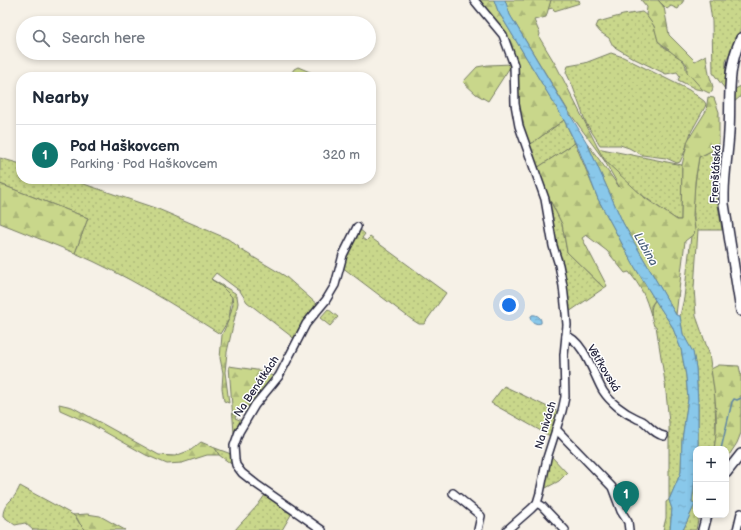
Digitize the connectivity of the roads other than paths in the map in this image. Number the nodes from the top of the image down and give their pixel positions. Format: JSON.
{"nodes":[{"id":1,"x":474,"y":0,"type":"edge"},
{"id":2,"x":741,"y":38,"type":"edge"},
{"id":3,"x":356,"y":227,"type":"dead end"},
{"id":4,"x":741,"y":311,"type":"edge"},
{"id":5,"x":566,"y":336,"type":"junction"},
{"id":6,"x":556,"y":429,"type":"junction"},
{"id":7,"x":664,"y":436,"type":"dead end"},
{"id":8,"x":741,"y":454,"type":"edge"},
{"id":9,"x":729,"y":469,"type":"edge"},
{"id":10,"x":453,"y":493,"type":"dead end"},
{"id":11,"x":536,"y":503,"type":"junction"},
{"id":12,"x":741,"y":513,"type":"edge"},
{"id":13,"x":706,"y":518,"type":"edge"},
{"id":14,"x":322,"y":530,"type":"edge"},
{"id":15,"x":478,"y":530,"type":"edge"},
{"id":16,"x":507,"y":530,"type":"edge"},
{"id":17,"x":565,"y":530,"type":"edge"},
{"id":18,"x":629,"y":530,"type":"edge"},
{"id":19,"x":703,"y":530,"type":"edge"},
{"id":20,"x":737,"y":530,"type":"edge"}],
"edges":[{"from":1,"to":5,"type":"street","name":"Na nivách"},
{"from":2,"to":4,"type":"main road","name":"Frenštátská"},
{"from":3,"to":14,"type":"street","name":"Na Benátkách"},
{"from":5,"to":6,"type":"street","name":"Na nivách"},
{"from":5,"to":7,"type":"street","name":"Větřkovská"},
{"from":6,"to":11,"type":"street","name":"Na nivách"},
{"from":6,"to":18,"type":"street"},
{"from":8,"to":9,"type":"main road"},
{"from":10,"to":15,"type":"street"},
{"from":11,"to":16,"type":"street","name":"Na nivách"},
{"from":11,"to":17,"type":"street"},
{"from":12,"to":20,"type":"street"},
{"from":13,"to":19,"type":"main road"}]}
